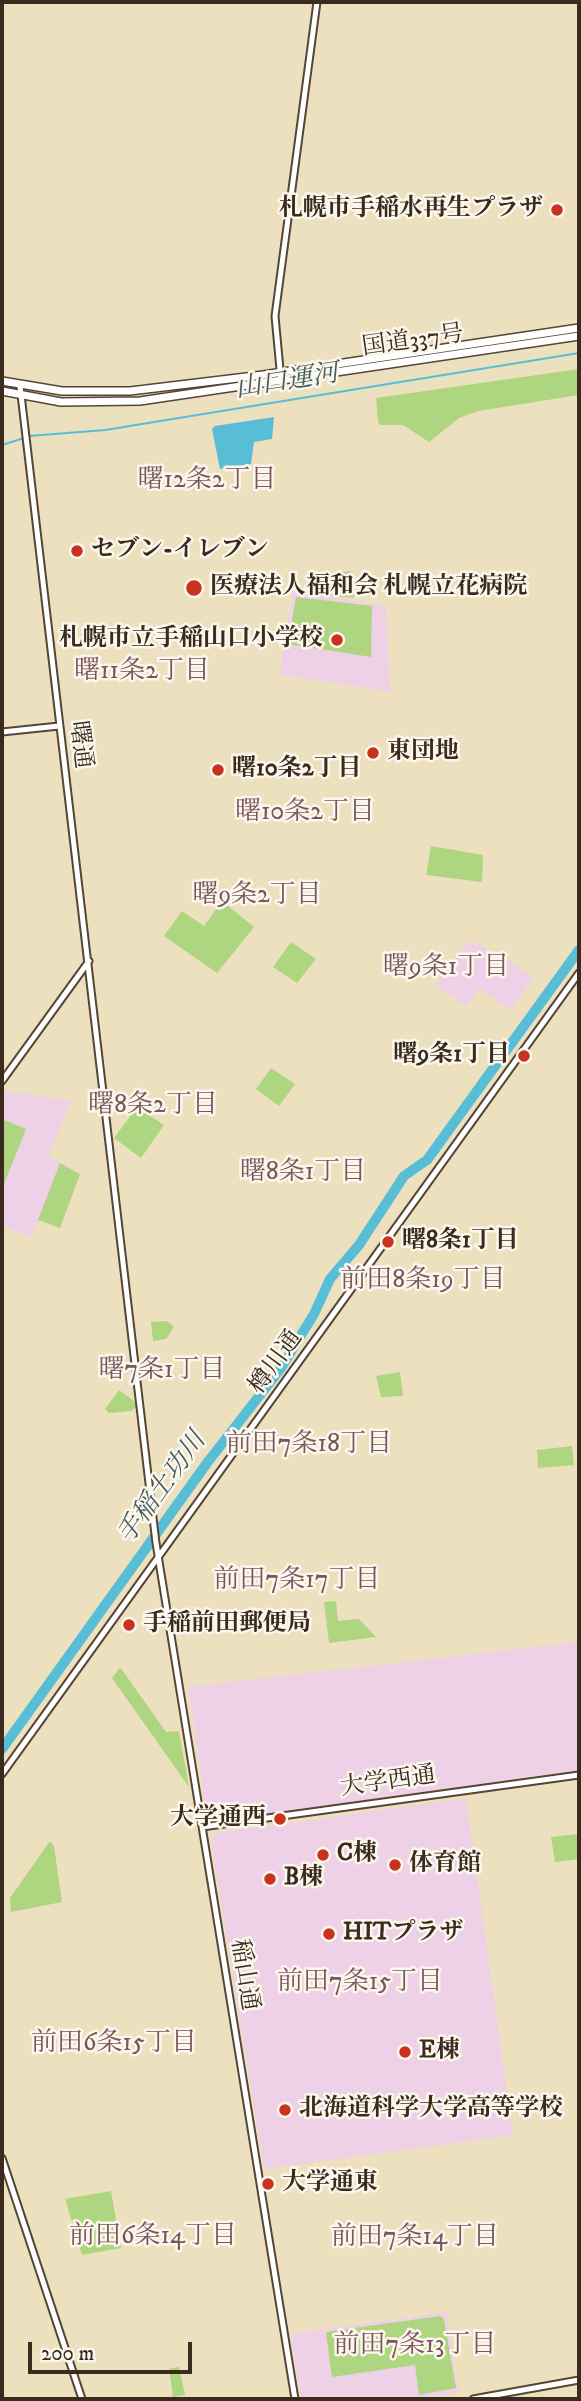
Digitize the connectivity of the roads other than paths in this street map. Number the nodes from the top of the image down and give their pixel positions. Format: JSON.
{"nodes":[{"id":1,"x":317,"y":2,"type":"edge"},
{"id":2,"x":579,"y":328,"type":"edge"},
{"id":3,"x":579,"y":336,"type":"edge"},
{"id":4,"x":280,"y":376,"type":"junction"},
{"id":5,"x":2,"y":381,"type":"edge"},
{"id":6,"x":20,"y":386,"type":"junction"},
{"id":7,"x":2,"y":391,"type":"edge"},
{"id":8,"x":20,"y":396,"type":"junction"},
{"id":9,"x":59,"y":726,"type":"junction"},
{"id":10,"x":2,"y":732,"type":"edge"},
{"id":11,"x":89,"y":961,"type":"junction"},
{"id":12,"x":579,"y":973,"type":"edge"},
{"id":13,"x":2,"y":1081,"type":"edge"},
{"id":14,"x":153,"y":1522,"type":"joint"},
{"id":15,"x":159,"y":1555,"type":"junction"},
{"id":16,"x":2,"y":1774,"type":"edge"},
{"id":17,"x":579,"y":1775,"type":"edge"},
{"id":18,"x":202,"y":1826,"type":"junction"},
{"id":19,"x":2,"y":2158,"type":"edge"},
{"id":20,"x":579,"y":2380,"type":"edge"},
{"id":21,"x":82,"y":2399,"type":"edge"},
{"id":22,"x":295,"y":2399,"type":"edge"},
{"id":23,"x":473,"y":2399,"type":"edge"}],
"edges":[{"from":1,"to":4,"type":"street"},
{"from":2,"to":4,"type":"highway","name":"国道337号"},
{"from":3,"to":4,"type":"highway","name":"国道337号"},
{"from":4,"to":6,"type":"highway","name":"国道337号"},
{"from":4,"to":8,"type":"highway","name":"国道337号"},
{"from":5,"to":6,"type":"highway","name":"国道337号"},
{"from":6,"to":8,"type":"street","name":"曙通"},
{"from":7,"to":8,"type":"highway","name":"国道337号"},
{"from":8,"to":9,"type":"street","name":"曙通"},
{"from":9,"to":10,"type":"street"},
{"from":9,"to":11,"type":"street","name":"曙通"},
{"from":11,"to":13,"type":"street"},
{"from":11,"to":14,"type":"street","name":"曙通"},
{"from":12,"to":15,"type":"street","name":"樽川通"},
{"from":14,"to":15,"type":"street","name":"稲山通"},
{"from":15,"to":16,"type":"street","name":"樽川通"},
{"from":15,"to":18,"type":"street","name":"稲山通"},
{"from":17,"to":18,"type":"street","name":"大学西通"},
{"from":18,"to":22,"type":"street","name":"稲山通"},
{"from":19,"to":21,"type":"street"},
{"from":20,"to":23,"type":"street"}]}
